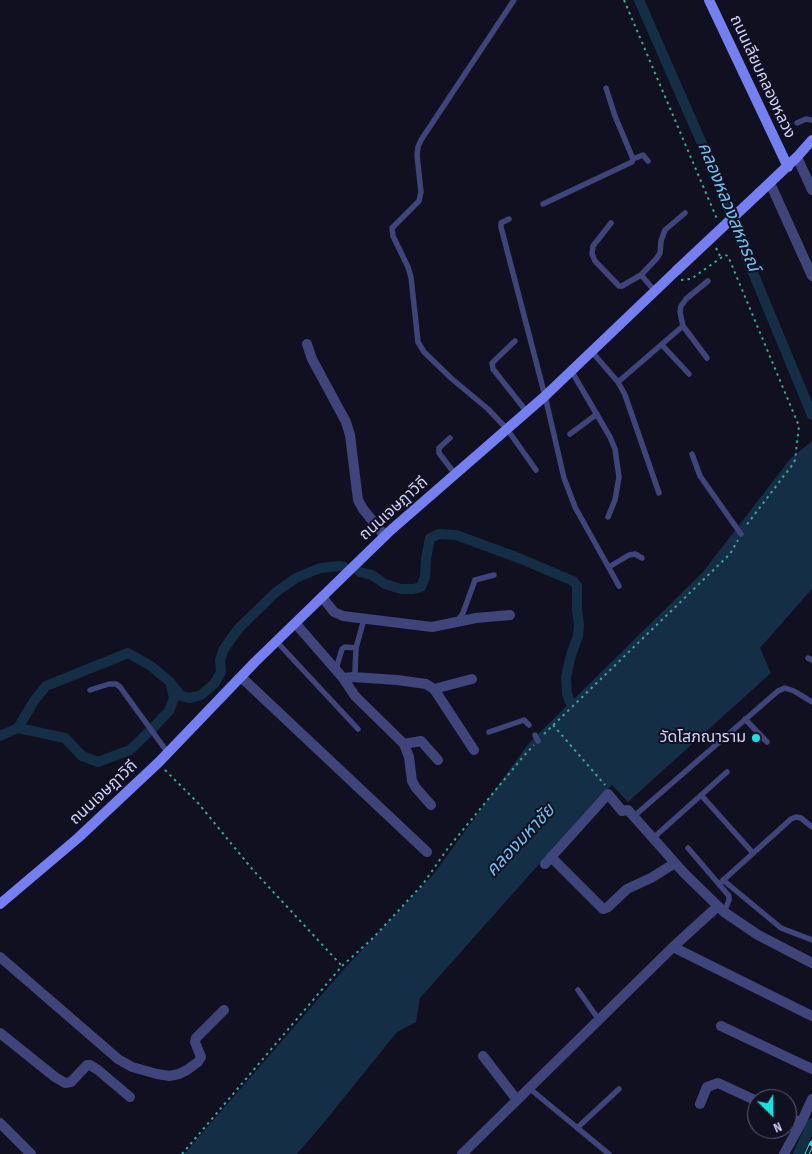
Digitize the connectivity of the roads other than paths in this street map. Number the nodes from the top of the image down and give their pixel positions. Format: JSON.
{"nodes":[{"id":1,"x":514,"y":0,"type":"edge"},
{"id":2,"x":709,"y":0,"type":"edge"},
{"id":3,"x":606,"y":88,"type":"dead end"},
{"id":4,"x":812,"y":120,"type":"edge"},
{"id":5,"x":797,"y":123,"type":"dead end"},
{"id":6,"x":812,"y":140,"type":"edge"},
{"id":7,"x":797,"y":158,"type":"junction"},
{"id":8,"x":633,"y":160,"type":"junction"},
{"id":9,"x":648,"y":162,"type":"dead end"},
{"id":10,"x":788,"y":167,"type":"junction"},
{"id":11,"x":770,"y":183,"type":"junction"},
{"id":12,"x":812,"y":190,"type":"edge"},
{"id":13,"x":543,"y":204,"type":"dead end"},
{"id":14,"x":685,"y":213,"type":"dead end"},
{"id":15,"x":509,"y":219,"type":"dead end"},
{"id":16,"x":612,"y":222,"type":"dead end"},
{"id":17,"x":641,"y":275,"type":"junction"},
{"id":18,"x":812,"y":276,"type":"edge"},
{"id":19,"x":708,"y":281,"type":"dead end"},
{"id":20,"x":655,"y":291,"type":"junction"},
{"id":21,"x":683,"y":326,"type":"junction"},
{"id":22,"x":515,"y":342,"type":"dead end"},
{"id":23,"x":307,"y":344,"type":"dead end"},
{"id":24,"x":662,"y":345,"type":"junction"},
{"id":25,"x":592,"y":352,"type":"junction"},
{"id":26,"x":707,"y":358,"type":"dead end"},
{"id":27,"x":572,"y":372,"type":"junction"},
{"id":28,"x":689,"y":374,"type":"dead end"},
{"id":29,"x":618,"y":382,"type":"junction"},
{"id":30,"x":546,"y":396,"type":"junction"},
{"id":31,"x":527,"y":412,"type":"junction"},
{"id":32,"x":597,"y":414,"type":"junction"},
{"id":33,"x":507,"y":429,"type":"junction"},
{"id":34,"x":570,"y":434,"type":"dead end"},
{"id":35,"x":450,"y":438,"type":"dead end"},
{"id":36,"x":692,"y":454,"type":"dead end"},
{"id":37,"x":536,"y":470,"type":"dead end"},
{"id":38,"x":455,"y":474,"type":"junction"},
{"id":39,"x":659,"y":493,"type":"dead end"},
{"id":40,"x":608,"y":517,"type":"dead end"},
{"id":41,"x":741,"y":534,"type":"dead end"},
{"id":42,"x":385,"y":536,"type":"junction"},
{"id":43,"x":642,"y":558,"type":"dead end"},
{"id":44,"x":609,"y":567,"type":"junction"},
{"id":45,"x":494,"y":575,"type":"dead end"},
{"id":46,"x":619,"y":586,"type":"dead end"},
{"id":47,"x":322,"y":597,"type":"junction"},
{"id":48,"x":510,"y":615,"type":"dead end"},
{"id":49,"x":364,"y":619,"type":"junction"},
{"id":50,"x":456,"y":622,"type":"junction"},
{"id":51,"x":296,"y":624,"type":"junction"},
{"id":52,"x":277,"y":642,"type":"junction"},
{"id":53,"x":356,"y":648,"type":"junction"},
{"id":54,"x":336,"y":670,"type":"junction"},
{"id":55,"x":355,"y":672,"type":"dead end"},
{"id":56,"x":241,"y":677,"type":"junction"},
{"id":57,"x":343,"y":678,"type":"junction"},
{"id":58,"x":472,"y":679,"type":"dead end"},
{"id":59,"x":434,"y":689,"type":"junction"},
{"id":60,"x":90,"y":690,"type":"dead end"},
{"id":61,"x":812,"y":702,"type":"edge"},
{"id":62,"x":745,"y":719,"type":"junction"},
{"id":63,"x":529,"y":725,"type":"dead end"},
{"id":64,"x":358,"y":729,"type":"dead end"},
{"id":65,"x":489,"y":732,"type":"dead end"},
{"id":66,"x":767,"y":742,"type":"dead end"},
{"id":67,"x":404,"y":744,"type":"junction"},
{"id":68,"x":474,"y":750,"type":"dead end"},
{"id":69,"x":168,"y":753,"type":"junction"},
{"id":70,"x":438,"y":760,"type":"dead end"},
{"id":71,"x":727,"y":772,"type":"dead end"},
{"id":72,"x":701,"y":795,"type":"junction"},
{"id":73,"x":431,"y":805,"type":"dead end"},
{"id":74,"x":633,"y":817,"type":"junction"},
{"id":75,"x":812,"y":827,"type":"edge"},
{"id":76,"x":652,"y":839,"type":"junction"},
{"id":77,"x":688,"y":848,"type":"dead end"},
{"id":78,"x":427,"y":852,"type":"dead end"},
{"id":79,"x":753,"y":853,"type":"junction"},
{"id":80,"x":675,"y":863,"type":"junction"},
{"id":81,"x":721,"y":882,"type":"junction"},
{"id":82,"x":0,"y":904,"type":"edge"},
{"id":83,"x":721,"y":909,"type":"junction"},
{"id":84,"x":812,"y":940,"type":"edge"},
{"id":85,"x":673,"y":948,"type":"junction"},
{"id":86,"x":0,"y":957,"type":"edge"},
{"id":87,"x":812,"y":963,"type":"edge"},
{"id":88,"x":578,"y":990,"type":"dead end"},
{"id":89,"x":224,"y":1010,"type":"dead end"},
{"id":90,"x":812,"y":1016,"type":"edge"},
{"id":91,"x":599,"y":1020,"type":"junction"},
{"id":92,"x":720,"y":1026,"type":"dead end"},
{"id":93,"x":0,"y":1033,"type":"edge"},
{"id":94,"x":483,"y":1056,"type":"dead end"},
{"id":95,"x":812,"y":1070,"type":"edge"},
{"id":96,"x":529,"y":1088,"type":"junction"},
{"id":97,"x":619,"y":1089,"type":"dead end"},
{"id":98,"x":130,"y":1097,"type":"dead end"},
{"id":99,"x":747,"y":1097,"type":"edge"},
{"id":100,"x":812,"y":1099,"type":"edge"},
{"id":101,"x":517,"y":1100,"type":"junction"},
{"id":102,"x":700,"y":1104,"type":"dead end"},
{"id":103,"x":797,"y":1121,"type":"edge"},
{"id":104,"x":801,"y":1123,"type":"junction"},
{"id":105,"x":0,"y":1124,"type":"edge"},
{"id":106,"x":577,"y":1128,"type":"junction"},
{"id":107,"x":31,"y":1154,"type":"edge"},
{"id":108,"x":462,"y":1154,"type":"edge"},
{"id":109,"x":609,"y":1154,"type":"edge"},
{"id":110,"x":784,"y":1154,"type":"edge"}],
"edges":[{"from":1,"to":33,"type":"lane"},
{"from":2,"to":10,"type":"street","name":"ถนนเลียบคลองหลวง"},
{"from":3,"to":8,"type":"lane"},
{"from":4,"to":5,"type":"lane"},
{"from":6,"to":7,"type":"street","name":"ถนนเจษฎาวิถี"},
{"from":7,"to":10,"type":"street","name":"ถนนเจษฎาวิถี"},
{"from":7,"to":12,"type":"street"},
{"from":8,"to":9,"type":"lane"},
{"from":8,"to":13,"type":"lane"},
{"from":10,"to":11,"type":"street","name":"ถนนเจษฎาวิถี"},
{"from":11,"to":18,"type":"street"},
{"from":11,"to":20,"type":"street","name":"ถนนเจษฎาวิถี","bridge":true},
{"from":14,"to":17,"type":"lane"},
{"from":15,"to":30,"type":"lane"},
{"from":16,"to":17,"type":"lane"},
{"from":17,"to":20,"type":"lane"},
{"from":19,"to":21,"type":"lane"},
{"from":20,"to":25,"type":"street","name":"ถนนเจษฎาวิถี"},
{"from":21,"to":24,"type":"lane"},
{"from":21,"to":26,"type":"lane"},
{"from":22,"to":31,"type":"lane"},
{"from":23,"to":42,"type":"street"},
{"from":24,"to":28,"type":"lane"},
{"from":24,"to":29,"type":"lane"},
{"from":25,"to":27,"type":"street","name":"ถนนเจษฎาวิถี"},
{"from":25,"to":29,"type":"lane"},
{"from":27,"to":30,"type":"street","name":"ถนนเจษฎาวิถี"},
{"from":27,"to":32,"type":"lane"},
{"from":29,"to":39,"type":"lane"},
{"from":30,"to":31,"type":"street","name":"ถนนเจษฎาวิถี"},
{"from":30,"to":44,"type":"lane"},
{"from":31,"to":33,"type":"street","name":"ถนนเจษฎาวิถี"},
{"from":32,"to":34,"type":"lane"},
{"from":32,"to":40,"type":"lane"},
{"from":33,"to":37,"type":"lane"},
{"from":33,"to":38,"type":"street","name":"ถนนเจษฎาวิถี"},
{"from":35,"to":38,"type":"lane"},
{"from":36,"to":41,"type":"lane"},
{"from":38,"to":42,"type":"street","name":"ถนนเจษฎาวิถี"},
{"from":42,"to":47,"type":"street","name":"ถนนเจษฎาวิถี"},
{"from":43,"to":44,"type":"lane"},
{"from":44,"to":46,"type":"lane"},
{"from":45,"to":50,"type":"lane"},
{"from":47,"to":49,"type":"street"},
{"from":47,"to":51,"type":"street","name":"ถนนเจษฎาวิถี"},
{"from":48,"to":50,"type":"street"},
{"from":49,"to":50,"type":"street"},
{"from":49,"to":53,"type":"lane"},
{"from":51,"to":52,"type":"street","name":"ถนนเจษฎาวิถี"},
{"from":51,"to":54,"type":"street"},
{"from":52,"to":56,"type":"street","name":"ถนนเจษฎาวิถี"},
{"from":52,"to":64,"type":"lane"},
{"from":53,"to":54,"type":"lane"},
{"from":53,"to":55,"type":"lane"},
{"from":54,"to":57,"type":"street"},
{"from":56,"to":69,"type":"street","name":"ถนนเจษฎาวิถี"},
{"from":56,"to":78,"type":"street"},
{"from":57,"to":59,"type":"street"},
{"from":57,"to":67,"type":"street"},
{"from":58,"to":59,"type":"street"},
{"from":59,"to":68,"type":"street"},
{"from":60,"to":69,"type":"lane"},
{"from":61,"to":62,"type":"lane"},
{"from":62,"to":66,"type":"lane"},
{"from":62,"to":74,"type":"lane"},
{"from":63,"to":65,"type":"lane"},
{"from":67,"to":70,"type":"street"},
{"from":67,"to":73,"type":"street"},
{"from":69,"to":82,"type":"street","name":"ถนนเจษฎาวิถี"},
{"from":71,"to":72,"type":"lane"},
{"from":72,"to":76,"type":"lane"},
{"from":72,"to":79,"type":"lane"},
{"from":74,"to":76,"type":"street"},
{"from":74,"to":80,"type":"street"},
{"from":75,"to":79,"type":"lane"},
{"from":76,"to":80,"type":"street"},
{"from":77,"to":81,"type":"lane"},
{"from":79,"to":81,"type":"lane"},
{"from":80,"to":83,"type":"street"},
{"from":81,"to":83,"type":"lane"},
{"from":81,"to":84,"type":"lane"},
{"from":83,"to":85,"type":"street"},
{"from":83,"to":87,"type":"street"},
{"from":85,"to":90,"type":"street"},
{"from":85,"to":91,"type":"street"},
{"from":86,"to":89,"type":"street"},
{"from":88,"to":91,"type":"lane"},
{"from":91,"to":96,"type":"street"},
{"from":92,"to":95,"type":"street"},
{"from":93,"to":98,"type":"street"},
{"from":94,"to":101,"type":"street"},
{"from":96,"to":101,"type":"street"},
{"from":96,"to":106,"type":"lane"},
{"from":97,"to":106,"type":"lane"},
{"from":99,"to":102,"type":"street"},
{"from":100,"to":104,"type":"street"},
{"from":101,"to":108,"type":"street"},
{"from":103,"to":104,"type":"street"},
{"from":104,"to":110,"type":"street"},
{"from":105,"to":107,"type":"street"},
{"from":106,"to":109,"type":"lane"}]}
